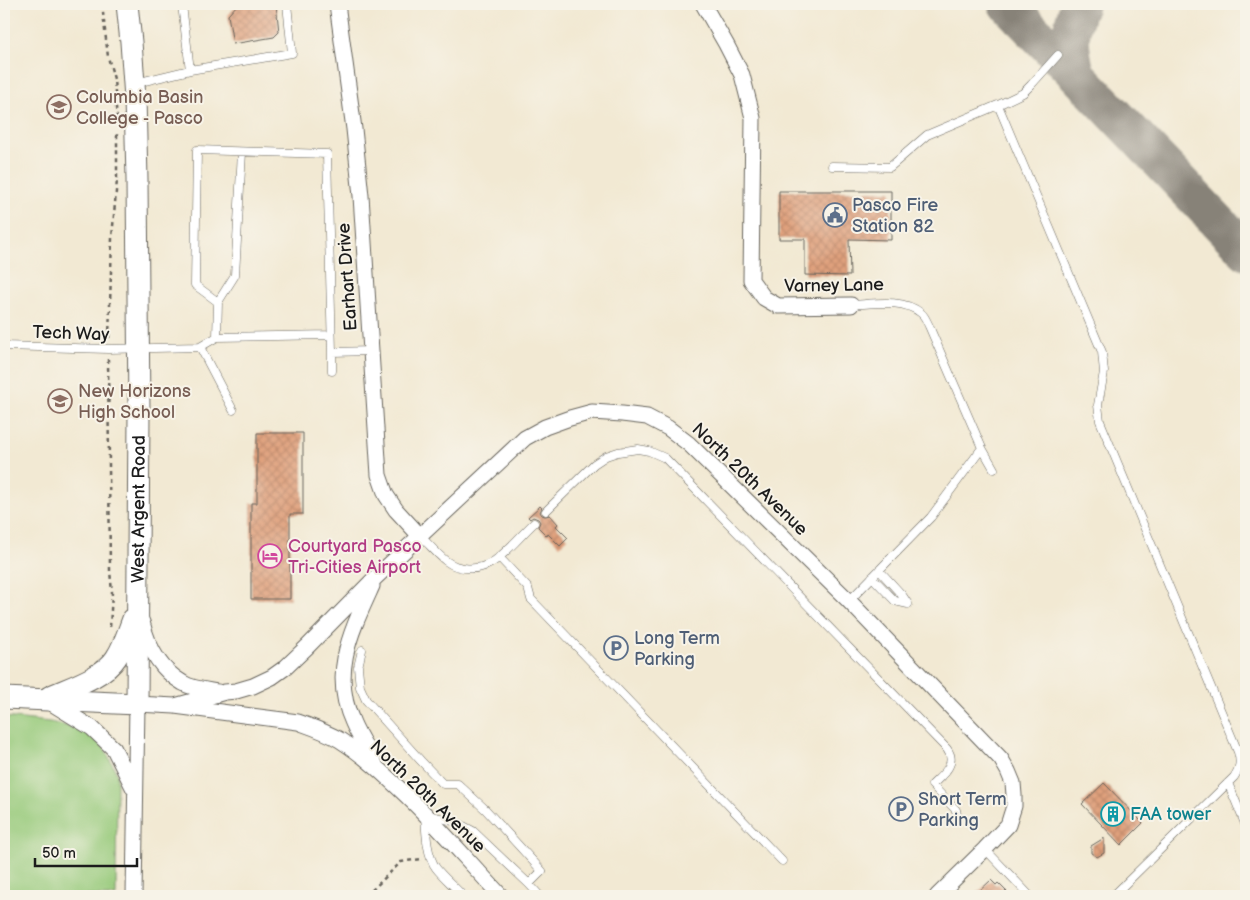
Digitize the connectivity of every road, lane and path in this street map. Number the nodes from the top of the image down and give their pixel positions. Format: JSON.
{"nodes":[{"id":1,"x":102,"y":4,"type":"edge"},
{"id":2,"x":127,"y":4,"type":"edge"},
{"id":3,"x":183,"y":4,"type":"edge"},
{"id":4,"x":287,"y":4,"type":"edge"},
{"id":5,"x":337,"y":4,"type":"edge"},
{"id":6,"x":704,"y":4,"type":"edge"},
{"id":7,"x":1058,"y":55,"type":"dead end"},
{"id":8,"x":190,"y":70,"type":"junction"},
{"id":9,"x":134,"y":84,"type":"junction"},
{"id":10,"x":998,"y":105,"type":"junction"},
{"id":11,"x":242,"y":152,"type":"junction"},
{"id":12,"x":832,"y":166,"type":"dead end"},
{"id":13,"x":218,"y":302,"type":"junction"},
{"id":14,"x":851,"y":305,"type":"joint"},
{"id":15,"x":331,"y":335,"type":"junction"},
{"id":16,"x":218,"y":337,"type":"junction"},
{"id":17,"x":4,"y":346,"type":"edge"},
{"id":18,"x":200,"y":347,"type":"junction"},
{"id":19,"x":108,"y":349,"type":"junction"},
{"id":20,"x":138,"y":349,"type":"junction"},
{"id":21,"x":371,"y":351,"type":"junction"},
{"id":22,"x":332,"y":352,"type":"junction"},
{"id":23,"x":332,"y":371,"type":"dead end"},
{"id":24,"x":233,"y":410,"type":"dead end"},
{"id":25,"x":982,"y":448,"type":"junction"},
{"id":26,"x":994,"y":469,"type":"dead end"},
{"id":27,"x":546,"y":511,"type":"dead end"},
{"id":28,"x":534,"y":523,"type":"dead end"},
{"id":29,"x":420,"y":536,"type":"junction"},
{"id":30,"x":499,"y":557,"type":"junction"},
{"id":31,"x":879,"y":570,"type":"junction"},
{"id":32,"x":376,"y":577,"type":"junction"},
{"id":33,"x":872,"y":577,"type":"junction"},
{"id":34,"x":849,"y":601,"type":"junction"},
{"id":35,"x":138,"y":607,"type":"junction"},
{"id":36,"x":110,"y":631,"type":"dead end"},
{"id":37,"x":362,"y":650,"type":"dead end"},
{"id":38,"x":224,"y":692,"type":"junction"},
{"id":39,"x":4,"y":698,"type":"edge"},
{"id":40,"x":45,"y":699,"type":"junction"},
{"id":41,"x":137,"y":704,"type":"junction"},
{"id":42,"x":175,"y":706,"type":"junction"},
{"id":43,"x":377,"y":767,"type":"junction"},
{"id":44,"x":1228,"y":783,"type":"junction"},
{"id":45,"x":136,"y":792,"type":"junction"},
{"id":46,"x":425,"y":814,"type":"junction"},
{"id":47,"x":955,"y":819,"type":"dead end"},
{"id":48,"x":1246,"y":826,"type":"edge"},
{"id":49,"x":985,"y":849,"type":"junction"},
{"id":50,"x":426,"y":859,"type":"dead end"},
{"id":51,"x":782,"y":860,"type":"dead end"},
{"id":52,"x":529,"y":884,"type":"junction"},
{"id":53,"x":134,"y":896,"type":"edge"},
{"id":54,"x":368,"y":896,"type":"edge"},
{"id":55,"x":463,"y":896,"type":"edge"},
{"id":56,"x":501,"y":896,"type":"edge"},
{"id":57,"x":540,"y":896,"type":"edge"},
{"id":58,"x":937,"y":896,"type":"edge"},
{"id":59,"x":1030,"y":896,"type":"edge"},
{"id":60,"x":1113,"y":896,"type":"edge"}],
"edges":[{"from":1,"to":19,"type":"path"},
{"from":2,"to":9,"type":"main road","name":"West Argent Road"},
{"from":3,"to":8,"type":"lane"},
{"from":4,"to":8,"type":"lane"},
{"from":5,"to":21,"type":"street","name":"Earhart Drive"},
{"from":6,"to":14,"type":"street","name":"Varney Lane"},
{"from":7,"to":10,"type":"lane"},
{"from":8,"to":9,"type":"lane"},
{"from":9,"to":20,"type":"main road","name":"West Argent Road"},
{"from":10,"to":12,"type":"lane"},
{"from":10,"to":44,"type":"lane"},
{"from":11,"to":13,"type":"lane"},
{"from":11,"to":13,"type":"lane"},
{"from":11,"to":15,"type":"lane"},
{"from":13,"to":16,"type":"lane"},
{"from":14,"to":25,"type":"lane","name":"Varney Lane"},
{"from":15,"to":16,"type":"lane"},
{"from":15,"to":22,"type":"lane"},
{"from":16,"to":18,"type":"lane"},
{"from":17,"to":19,"type":"lane","name":"Tech Way"},
{"from":18,"to":20,"type":"lane","name":"Tech Way"},
{"from":18,"to":24,"type":"lane"},
{"from":19,"to":20,"type":"lane","name":"Tech Way"},
{"from":19,"to":36,"type":"path"},
{"from":20,"to":35,"type":"main road","name":"West Argent Road"},
{"from":21,"to":22,"type":"lane"},
{"from":21,"to":29,"type":"street","name":"Earhart Drive"},
{"from":22,"to":23,"type":"lane"},
{"from":25,"to":26,"type":"lane","name":"Varney Lane"},
{"from":25,"to":31,"type":"lane"},
{"from":27,"to":47,"type":"lane"},
{"from":28,"to":30,"type":"lane"},
{"from":29,"to":30,"type":"lane"},
{"from":29,"to":32,"type":"street","name":"North 20th Avenue"},
{"from":29,"to":34,"type":"street","name":"North 20th Avenue"},
{"from":30,"to":51,"type":"lane"},
{"from":31,"to":33,"type":"lane"},
{"from":31,"to":33,"type":"lane"},
{"from":32,"to":38,"type":"street","name":"North 20th Avenue"},
{"from":32,"to":43,"type":"street"},
{"from":33,"to":34,"type":"lane"},
{"from":34,"to":49,"type":"street","name":"North 20th Avenue"},
{"from":35,"to":38,"type":"street"},
{"from":35,"to":40,"type":"main road"},
{"from":35,"to":41,"type":"main road","name":"West Argent Road"},
{"from":37,"to":52,"type":"lane"},
{"from":38,"to":42,"type":"street","name":"North 20th Avenue"},
{"from":39,"to":40,"type":"main road"},
{"from":40,"to":41,"type":"main road"},
{"from":40,"to":45,"type":"street"},
{"from":41,"to":42,"type":"street","name":"North 20th Avenue"},
{"from":41,"to":45,"type":"street","name":"West Argent Road"},
{"from":42,"to":43,"type":"street","name":"North 20th Avenue"},
{"from":43,"to":46,"type":"street","name":"North 20th Avenue"},
{"from":44,"to":48,"type":"lane"},
{"from":44,"to":60,"type":"lane"},
{"from":45,"to":53,"type":"street","name":"West Argent Road"},
{"from":46,"to":52,"type":"lane"},
{"from":46,"to":55,"type":"lane"},
{"from":46,"to":56,"type":"street","name":"North 20th Avenue"},
{"from":49,"to":58,"type":"street","name":"North 20th Avenue"},
{"from":49,"to":59,"type":"lane"},
{"from":50,"to":54,"type":"path"},
{"from":52,"to":57,"type":"lane"}]}
